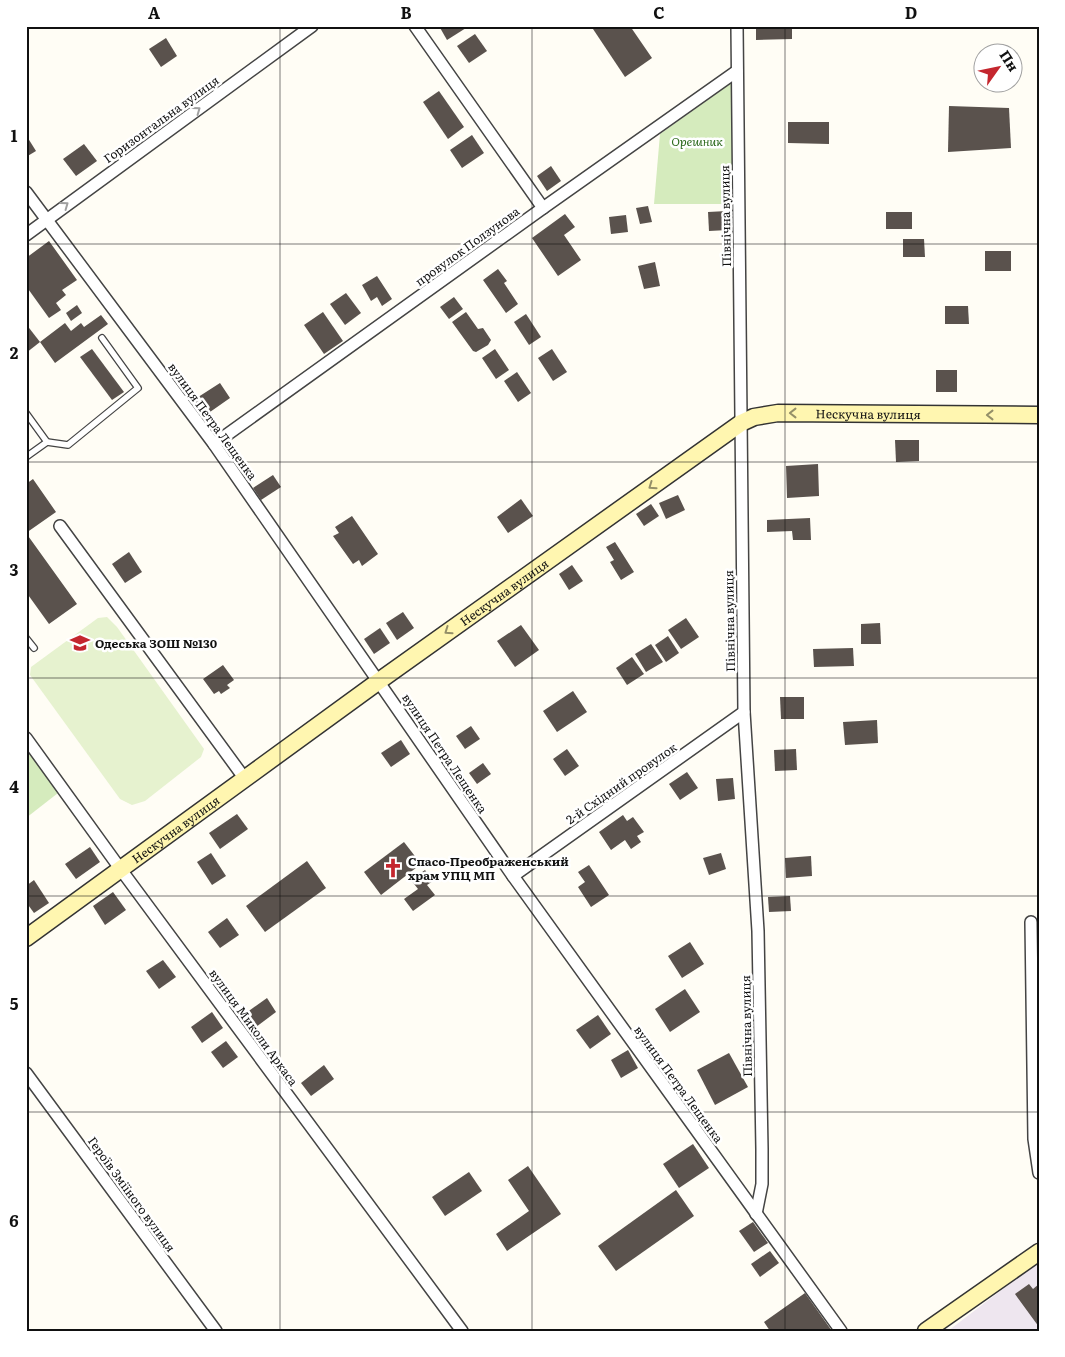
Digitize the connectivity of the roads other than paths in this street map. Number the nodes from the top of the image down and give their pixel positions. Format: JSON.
{"nodes":[{"id":1,"x":312,"y":26,"type":"edge"},
{"id":2,"x":415,"y":26,"type":"edge"},
{"id":3,"x":737,"y":26,"type":"edge"},
{"id":4,"x":737,"y":71,"type":"junction"},
{"id":5,"x":26,"y":192,"type":"edge"},
{"id":6,"x":542,"y":208,"type":"junction"},
{"id":7,"x":46,"y":220,"type":"junction"},
{"id":8,"x":26,"y":235,"type":"edge"},
{"id":9,"x":102,"y":338,"type":"dead end"},
{"id":10,"x":26,"y":414,"type":"edge"},
{"id":11,"x":1039,"y":415,"type":"edge"},
{"id":12,"x":741,"y":423,"type":"junction"},
{"id":13,"x":47,"y":442,"type":"junction"},
{"id":14,"x":214,"y":444,"type":"junction"},
{"id":15,"x":26,"y":457,"type":"edge"},
{"id":16,"x":60,"y":526,"type":"dead end"},
{"id":17,"x":26,"y":638,"type":"edge"},
{"id":18,"x":34,"y":648,"type":"dead end"},
{"id":19,"x":378,"y":681,"type":"junction"},
{"id":20,"x":744,"y":712,"type":"junction"},
{"id":21,"x":26,"y":738,"type":"edge"},
{"id":22,"x":245,"y":779,"type":"junction"},
{"id":23,"x":121,"y":870,"type":"junction"},
{"id":24,"x":513,"y":876,"type":"junction"},
{"id":25,"x":1031,"y":922,"type":"dead end"},
{"id":26,"x":26,"y":938,"type":"edge"},
{"id":27,"x":26,"y":1073,"type":"edge"},
{"id":28,"x":1039,"y":1173,"type":"edge"},
{"id":29,"x":756,"y":1214,"type":"junction"},
{"id":30,"x":1039,"y":1252,"type":"edge"},
{"id":31,"x":216,"y":1331,"type":"edge"},
{"id":32,"x":462,"y":1331,"type":"edge"},
{"id":33,"x":841,"y":1331,"type":"edge"},
{"id":34,"x":926,"y":1331,"type":"edge"}],
"edges":[{"from":7,"to":1,"type":"street","name":"Горизонтальна вулиця","one_way":true},
{"from":2,"to":6,"type":"street"},
{"from":3,"to":4,"type":"street","name":"Північна вулиця"},
{"from":4,"to":6,"type":"street","name":"провулок Ползунова"},
{"from":4,"to":12,"type":"street","name":"Північна вулиця"},
{"from":5,"to":7,"type":"street","name":"вулиця Петра Лещенка"},
{"from":6,"to":14,"type":"street","name":"провулок Ползунова"},
{"from":7,"to":8,"type":"street","name":"Горизонтальна вулиця"},
{"from":7,"to":14,"type":"street","name":"вулиця Петра Лещенка"},
{"from":9,"to":13,"type":"lane"},
{"from":10,"to":13,"type":"lane"},
{"from":11,"to":12,"type":"street","name":"Нескучна вулиця","one_way":true},
{"from":12,"to":19,"type":"street","name":"Нескучна вулиця","one_way":true},
{"from":12,"to":20,"type":"street","name":"Північна вулиця"},
{"from":13,"to":15,"type":"lane"},
{"from":14,"to":19,"type":"street","name":"вулиця Петра Лещенка"},
{"from":16,"to":22,"type":"street"},
{"from":17,"to":18,"type":"lane"},
{"from":19,"to":22,"type":"street","name":"Нескучна вулиця"},
{"from":19,"to":24,"type":"street","name":"вулиця Петра Лещенка"},
{"from":20,"to":24,"type":"street","name":"2-й Східний провулок"},
{"from":20,"to":29,"type":"street","name":"Північна вулиця"},
{"from":21,"to":23,"type":"street","name":"вулиця Миколи Аркаса"},
{"from":22,"to":23,"type":"street","name":"Нескучна вулиця"},
{"from":23,"to":26,"type":"street","name":"Нескучна вулиця"},
{"from":23,"to":32,"type":"street","name":"вулиця Миколи Аркаса"},
{"from":24,"to":29,"type":"street","name":"вулиця Петра Лещенка"},
{"from":25,"to":28,"type":"street"},
{"from":27,"to":31,"type":"street","name":"Героїв Зміїного вулиця"},
{"from":29,"to":33,"type":"street","name":"вулиця Петра Лещенка"},
{"from":30,"to":34,"type":"street"}]}
